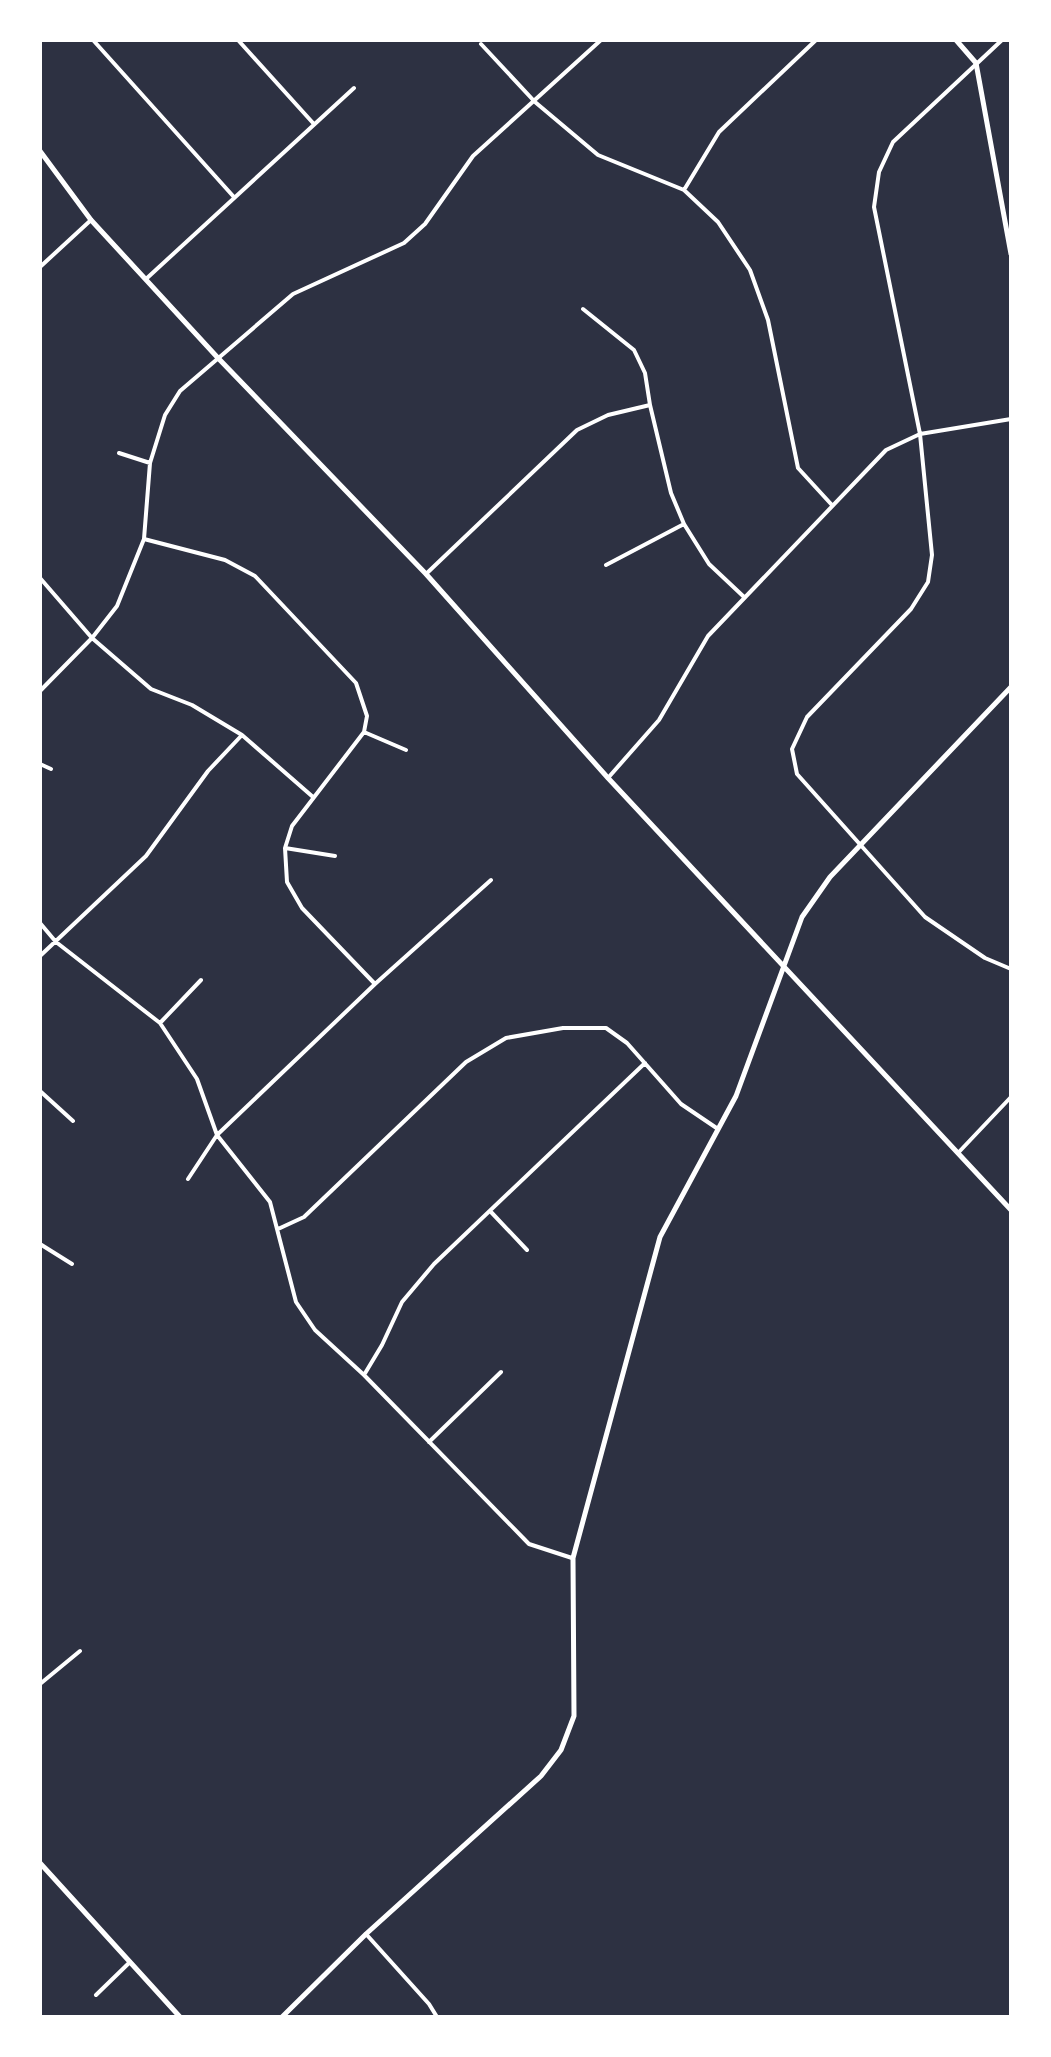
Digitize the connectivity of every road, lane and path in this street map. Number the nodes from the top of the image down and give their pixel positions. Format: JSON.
{"nodes":[{"id":1,"x":93,"y":40,"type":"edge"},
{"id":2,"x":238,"y":40,"type":"edge"},
{"id":3,"x":601,"y":40,"type":"edge"},
{"id":4,"x":816,"y":40,"type":"edge"},
{"id":5,"x":956,"y":40,"type":"edge"},
{"id":6,"x":1002,"y":40,"type":"edge"},
{"id":7,"x":481,"y":44,"type":"dead end"},
{"id":8,"x":976,"y":63,"type":"junction"},
{"id":9,"x":354,"y":88,"type":"dead end"},
{"id":10,"x":535,"y":102,"type":"junction"},
{"id":11,"x":313,"y":123,"type":"junction"},
{"id":12,"x":40,"y":151,"type":"edge"},
{"id":13,"x":684,"y":190,"type":"junction"},
{"id":14,"x":233,"y":197,"type":"junction"},
{"id":15,"x":91,"y":220,"type":"junction"},
{"id":16,"x":1011,"y":254,"type":"edge"},
{"id":17,"x":40,"y":267,"type":"edge"},
{"id":18,"x":146,"y":279,"type":"junction"},
{"id":19,"x":583,"y":309,"type":"dead end"},
{"id":20,"x":218,"y":358,"type":"junction"},
{"id":21,"x":650,"y":405,"type":"junction"},
{"id":22,"x":1011,"y":419,"type":"edge"},
{"id":23,"x":920,"y":434,"type":"junction"},
{"id":24,"x":119,"y":453,"type":"dead end"},
{"id":25,"x":150,"y":463,"type":"junction"},
{"id":26,"x":831,"y":504,"type":"junction"},
{"id":27,"x":684,"y":524,"type":"junction"},
{"id":28,"x":144,"y":539,"type":"junction"},
{"id":29,"x":606,"y":565,"type":"dead end"},
{"id":30,"x":426,"y":574,"type":"junction"},
{"id":31,"x":40,"y":578,"type":"edge"},
{"id":32,"x":744,"y":596,"type":"junction"},
{"id":33,"x":92,"y":638,"type":"junction"},
{"id":34,"x":1011,"y":687,"type":"edge"},
{"id":35,"x":40,"y":691,"type":"edge"},
{"id":36,"x":364,"y":732,"type":"junction"},
{"id":37,"x":242,"y":735,"type":"junction"},
{"id":38,"x":406,"y":750,"type":"dead end"},
{"id":39,"x":40,"y":764,"type":"edge"},
{"id":40,"x":51,"y":769,"type":"dead end"},
{"id":41,"x":608,"y":778,"type":"junction"},
{"id":42,"x":314,"y":798,"type":"junction"},
{"id":43,"x":860,"y":847,"type":"junction"},
{"id":44,"x":285,"y":848,"type":"junction"},
{"id":45,"x":335,"y":856,"type":"dead end"},
{"id":46,"x":491,"y":880,"type":"dead end"},
{"id":47,"x":40,"y":923,"type":"edge"},
{"id":48,"x":56,"y":942,"type":"junction"},
{"id":49,"x":40,"y":956,"type":"edge"},
{"id":50,"x":784,"y":969,"type":"junction"},
{"id":51,"x":1011,"y":969,"type":"edge"},
{"id":52,"x":201,"y":980,"type":"dead end"},
{"id":53,"x":375,"y":984,"type":"junction"},
{"id":54,"x":160,"y":1023,"type":"junction"},
{"id":55,"x":645,"y":1063,"type":"junction"},
{"id":56,"x":40,"y":1091,"type":"edge"},
{"id":57,"x":1011,"y":1097,"type":"edge"},
{"id":58,"x":73,"y":1121,"type":"dead end"},
{"id":59,"x":718,"y":1129,"type":"junction"},
{"id":60,"x":217,"y":1135,"type":"junction"},
{"id":61,"x":958,"y":1153,"type":"junction"},
{"id":62,"x":188,"y":1179,"type":"dead end"},
{"id":63,"x":1011,"y":1210,"type":"edge"},
{"id":64,"x":491,"y":1212,"type":"junction"},
{"id":65,"x":278,"y":1229,"type":"junction"},
{"id":66,"x":40,"y":1244,"type":"edge"},
{"id":67,"x":527,"y":1250,"type":"dead end"},
{"id":68,"x":72,"y":1264,"type":"dead end"},
{"id":69,"x":501,"y":1372,"type":"dead end"},
{"id":70,"x":364,"y":1375,"type":"junction"},
{"id":71,"x":429,"y":1442,"type":"junction"},
{"id":72,"x":573,"y":1558,"type":"junction"},
{"id":73,"x":80,"y":1651,"type":"dead end"},
{"id":74,"x":40,"y":1684,"type":"edge"},
{"id":75,"x":40,"y":1863,"type":"edge"},
{"id":76,"x":366,"y":1934,"type":"junction"},
{"id":77,"x":130,"y":1962,"type":"junction"},
{"id":78,"x":96,"y":1995,"type":"dead end"},
{"id":79,"x":180,"y":2017,"type":"edge"},
{"id":80,"x":282,"y":2017,"type":"edge"},
{"id":81,"x":437,"y":2017,"type":"edge"}],
"edges":[{"from":1,"to":14,"type":"street"},
{"from":2,"to":11,"type":"street"},
{"from":3,"to":10,"type":"street"},
{"from":4,"to":13,"type":"street"},
{"from":5,"to":8,"type":"street"},
{"from":6,"to":8,"type":"street"},
{"from":7,"to":10,"type":"street"},
{"from":8,"to":16,"type":"street"},
{"from":8,"to":23,"type":"street"},
{"from":9,"to":11,"type":"street"},
{"from":10,"to":13,"type":"street"},
{"from":10,"to":20,"type":"street"},
{"from":11,"to":14,"type":"street"},
{"from":12,"to":15,"type":"street"},
{"from":13,"to":26,"type":"street"},
{"from":14,"to":18,"type":"street"},
{"from":15,"to":17,"type":"street"},
{"from":15,"to":18,"type":"street"},
{"from":18,"to":20,"type":"street"},
{"from":19,"to":21,"type":"street"},
{"from":20,"to":25,"type":"street"},
{"from":20,"to":30,"type":"street"},
{"from":21,"to":27,"type":"street"},
{"from":21,"to":30,"type":"street"},
{"from":22,"to":23,"type":"street"},
{"from":23,"to":26,"type":"street"},
{"from":23,"to":43,"type":"street"},
{"from":24,"to":25,"type":"street"},
{"from":25,"to":28,"type":"street"},
{"from":26,"to":32,"type":"street"},
{"from":27,"to":29,"type":"street"},
{"from":27,"to":32,"type":"street"},
{"from":28,"to":33,"type":"street"},
{"from":28,"to":36,"type":"street"},
{"from":30,"to":41,"type":"street"},
{"from":31,"to":33,"type":"street"},
{"from":32,"to":41,"type":"street"},
{"from":33,"to":35,"type":"street"},
{"from":33,"to":37,"type":"street"},
{"from":34,"to":43,"type":"street"},
{"from":36,"to":38,"type":"street"},
{"from":36,"to":42,"type":"street"},
{"from":37,"to":42,"type":"street"},
{"from":37,"to":48,"type":"street"},
{"from":39,"to":40,"type":"street"},
{"from":41,"to":50,"type":"street"},
{"from":42,"to":44,"type":"street"},
{"from":43,"to":50,"type":"street"},
{"from":43,"to":51,"type":"street"},
{"from":44,"to":45,"type":"street"},
{"from":44,"to":53,"type":"street"},
{"from":46,"to":53,"type":"street"},
{"from":47,"to":48,"type":"street"},
{"from":48,"to":49,"type":"street"},
{"from":48,"to":54,"type":"street"},
{"from":50,"to":59,"type":"street"},
{"from":50,"to":61,"type":"street"},
{"from":52,"to":54,"type":"street"},
{"from":53,"to":60,"type":"street"},
{"from":54,"to":60,"type":"street"},
{"from":55,"to":59,"type":"street"},
{"from":55,"to":64,"type":"street"},
{"from":55,"to":65,"type":"street"},
{"from":56,"to":58,"type":"street"},
{"from":57,"to":61,"type":"street"},
{"from":59,"to":72,"type":"street"},
{"from":60,"to":62,"type":"street"},
{"from":60,"to":65,"type":"street"},
{"from":61,"to":63,"type":"street"},
{"from":64,"to":67,"type":"street"},
{"from":64,"to":70,"type":"street"},
{"from":65,"to":70,"type":"street"},
{"from":66,"to":68,"type":"street"},
{"from":69,"to":71,"type":"street"},
{"from":70,"to":71,"type":"street"},
{"from":71,"to":72,"type":"street"},
{"from":72,"to":76,"type":"street"},
{"from":73,"to":74,"type":"street"},
{"from":75,"to":77,"type":"street"},
{"from":76,"to":80,"type":"street"},
{"from":76,"to":81,"type":"street"},
{"from":77,"to":78,"type":"street"},
{"from":77,"to":79,"type":"street"}]}
